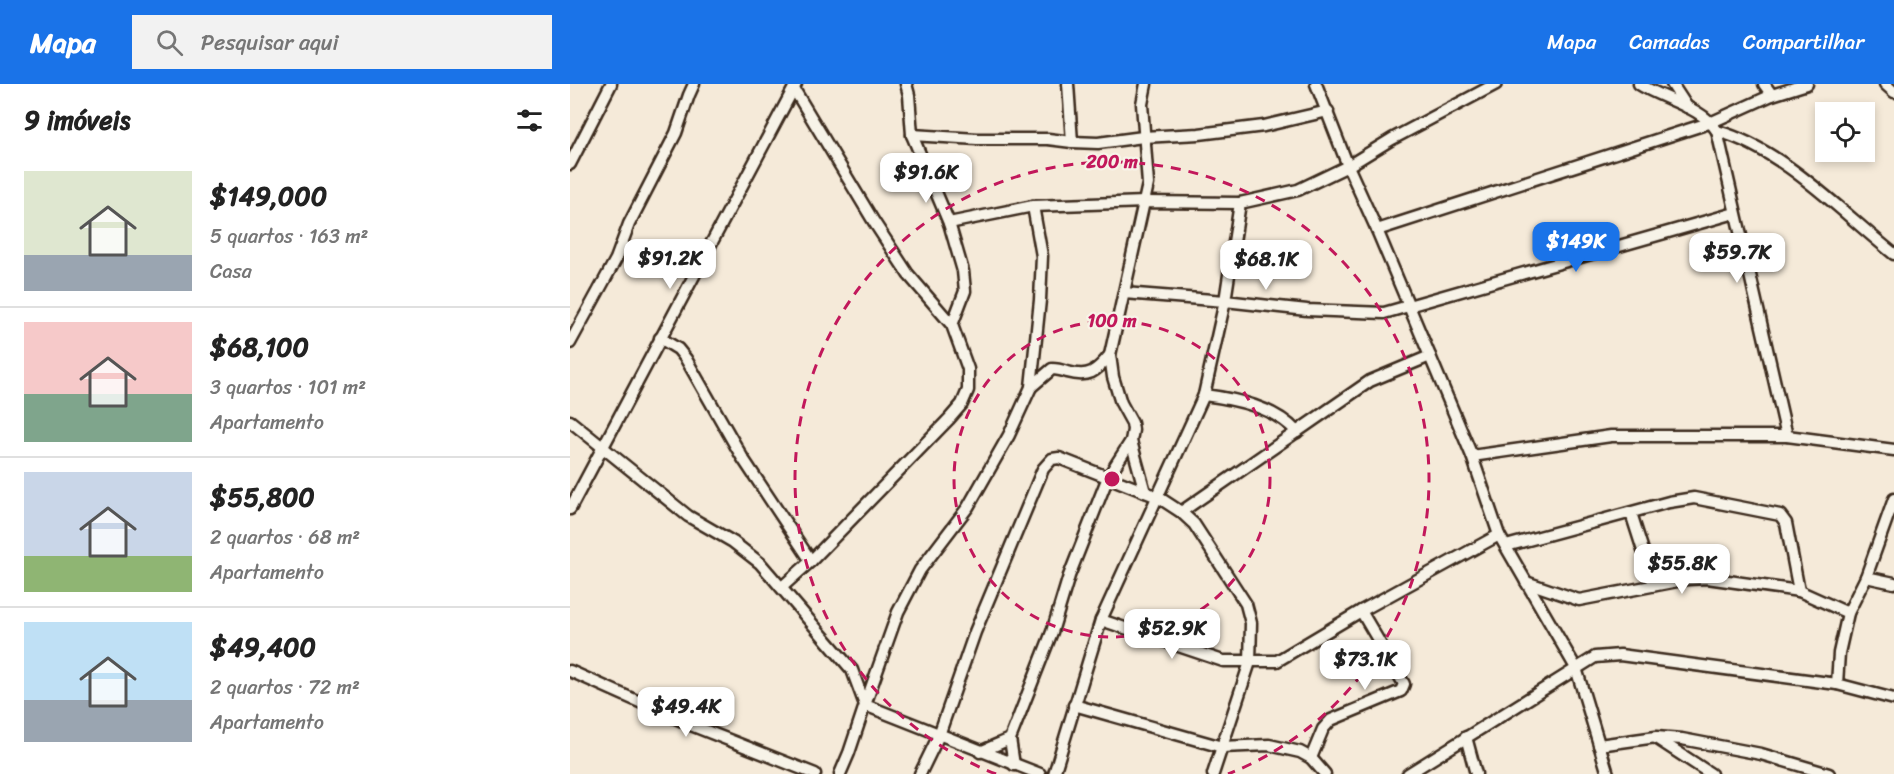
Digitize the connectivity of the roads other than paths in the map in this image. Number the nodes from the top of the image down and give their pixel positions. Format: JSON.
{"nodes":[{"id":1,"x":611,"y":84,"type":"edge"},
{"id":2,"x":694,"y":84,"type":"edge"},
{"id":3,"x":906,"y":84,"type":"edge"},
{"id":4,"x":1068,"y":84,"type":"edge"},
{"id":5,"x":1146,"y":84,"type":"edge"},
{"id":6,"x":1316,"y":84,"type":"edge"},
{"id":7,"x":1496,"y":84,"type":"edge"},
{"id":8,"x":1639,"y":84,"type":"edge"},
{"id":9,"x":1672,"y":84,"type":"edge"},
{"id":10,"x":1764,"y":84,"type":"edge"},
{"id":11,"x":1807,"y":84,"type":"edge"},
{"id":12,"x":1885,"y":84,"type":"edge"},
{"id":13,"x":795,"y":86,"type":"edge"},
{"id":14,"x":1894,"y":93,"type":"edge"},
{"id":15,"x":1772,"y":95,"type":"junction"},
{"id":16,"x":1687,"y":108,"type":"junction"},
{"id":17,"x":1328,"y":111,"type":"junction"},
{"id":18,"x":1714,"y":127,"type":"junction"},
{"id":19,"x":912,"y":135,"type":"junction"},
{"id":20,"x":1143,"y":136,"type":"junction"},
{"id":21,"x":1072,"y":142,"type":"junction"},
{"id":22,"x":570,"y":164,"type":"edge"},
{"id":23,"x":1348,"y":166,"type":"junction"},
{"id":24,"x":1145,"y":202,"type":"junction"},
{"id":25,"x":1240,"y":203,"type":"junction"},
{"id":26,"x":1033,"y":206,"type":"junction"},
{"id":27,"x":1735,"y":213,"type":"junction"},
{"id":28,"x":949,"y":223,"type":"junction"},
{"id":29,"x":1377,"y":230,"type":"junction"},
{"id":30,"x":1894,"y":254,"type":"edge"},
{"id":31,"x":1124,"y":293,"type":"junction"},
{"id":32,"x":1225,"y":300,"type":"junction"},
{"id":33,"x":1409,"y":307,"type":"junction"},
{"id":34,"x":952,"y":325,"type":"junction"},
{"id":35,"x":660,"y":338,"type":"junction"},
{"id":36,"x":570,"y":343,"type":"edge"},
{"id":37,"x":1110,"y":355,"type":"junction"},
{"id":38,"x":1430,"y":356,"type":"junction"},
{"id":39,"x":1031,"y":387,"type":"junction"},
{"id":40,"x":1204,"y":394,"type":"junction"},
{"id":41,"x":570,"y":421,"type":"edge"},
{"id":42,"x":1297,"y":432,"type":"junction"},
{"id":43,"x":1787,"y":436,"type":"junction"},
{"id":44,"x":1131,"y":441,"type":"junction"},
{"id":45,"x":604,"y":448,"type":"junction"},
{"id":46,"x":1894,"y":450,"type":"edge"},
{"id":47,"x":1472,"y":456,"type":"junction"},
{"id":48,"x":1108,"y":477,"type":"junction"},
{"id":49,"x":1145,"y":492,"type":"junction"},
{"id":50,"x":1158,"y":496,"type":"junction"},
{"id":51,"x":1894,"y":499,"type":"edge"},
{"id":52,"x":570,"y":509,"type":"edge"},
{"id":53,"x":1181,"y":512,"type":"junction"},
{"id":54,"x":1630,"y":513,"type":"junction"},
{"id":55,"x":1499,"y":535,"type":"junction"},
{"id":56,"x":1506,"y":546,"type":"junction"},
{"id":57,"x":811,"y":561,"type":"junction"},
{"id":58,"x":1866,"y":577,"type":"junction"},
{"id":59,"x":1526,"y":582,"type":"junction"},
{"id":60,"x":1894,"y":583,"type":"edge"},
{"id":61,"x":1654,"y":585,"type":"junction"},
{"id":62,"x":782,"y":587,"type":"junction"},
{"id":63,"x":1799,"y":591,"type":"junction"},
{"id":64,"x":1361,"y":611,"type":"junction"},
{"id":65,"x":1848,"y":613,"type":"junction"},
{"id":66,"x":1101,"y":620,"type":"junction"},
{"id":67,"x":1250,"y":662,"type":"junction"},
{"id":68,"x":1576,"y":668,"type":"junction"},
{"id":69,"x":570,"y":671,"type":"edge"},
{"id":70,"x":1837,"y":684,"type":"junction"},
{"id":71,"x":1894,"y":699,"type":"edge"},
{"id":72,"x":865,"y":705,"type":"junction"},
{"id":73,"x":1074,"y":705,"type":"junction"},
{"id":74,"x":939,"y":735,"type":"junction"},
{"id":75,"x":1466,"y":737,"type":"junction"},
{"id":76,"x":1656,"y":737,"type":"junction"},
{"id":77,"x":1010,"y":739,"type":"junction"},
{"id":78,"x":1599,"y":745,"type":"junction"},
{"id":79,"x":1222,"y":747,"type":"junction"},
{"id":80,"x":980,"y":752,"type":"junction"},
{"id":81,"x":1311,"y":758,"type":"junction"},
{"id":82,"x":1014,"y":765,"type":"junction"},
{"id":83,"x":815,"y":774,"type":"edge"},
{"id":84,"x":840,"y":774,"type":"edge"},
{"id":85,"x":920,"y":774,"type":"edge"},
{"id":86,"x":1040,"y":774,"type":"edge"},
{"id":87,"x":1054,"y":774,"type":"edge"},
{"id":88,"x":1213,"y":774,"type":"edge"},
{"id":89,"x":1324,"y":774,"type":"edge"},
{"id":90,"x":1408,"y":774,"type":"edge"},
{"id":91,"x":1476,"y":774,"type":"edge"},
{"id":92,"x":1608,"y":774,"type":"edge"},
{"id":93,"x":1711,"y":774,"type":"edge"},
{"id":94,"x":1829,"y":774,"type":"edge"}],
"edges":[{"from":1,"to":22,"type":"street"},
{"from":2,"to":36,"type":"street"},
{"from":3,"to":19,"type":"street"},
{"from":4,"to":21,"type":"street"},
{"from":5,"to":20,"type":"street"},
{"from":6,"to":17,"type":"street"},
{"from":7,"to":23,"type":"street"},
{"from":8,"to":16,"type":"street"},
{"from":9,"to":16,"type":"street"},
{"from":10,"to":15,"type":"street"},
{"from":11,"to":15,"type":"street"},
{"from":12,"to":14,"type":"street"},
{"from":13,"to":34,"type":"street"},
{"from":13,"to":35,"type":"street"},
{"from":15,"to":18,"type":"street"},
{"from":16,"to":18,"type":"street"},
{"from":17,"to":20,"type":"street"},
{"from":17,"to":23,"type":"street"},
{"from":18,"to":27,"type":"street"},
{"from":18,"to":29,"type":"street"},
{"from":18,"to":30,"type":"street"},
{"from":19,"to":21,"type":"street"},
{"from":19,"to":28,"type":"street"},
{"from":20,"to":21,"type":"street"},
{"from":20,"to":24,"type":"street"},
{"from":23,"to":25,"type":"street"},
{"from":23,"to":29,"type":"street"},
{"from":24,"to":25,"type":"street"},
{"from":24,"to":26,"type":"street"},
{"from":24,"to":31,"type":"street"},
{"from":25,"to":32,"type":"street"},
{"from":26,"to":28,"type":"street"},
{"from":26,"to":39,"type":"street"},
{"from":27,"to":33,"type":"street"},
{"from":27,"to":43,"type":"street"},
{"from":28,"to":34,"type":"street"},
{"from":29,"to":33,"type":"street"},
{"from":31,"to":32,"type":"street"},
{"from":31,"to":37,"type":"street"},
{"from":32,"to":33,"type":"street"},
{"from":32,"to":40,"type":"street"},
{"from":33,"to":38,"type":"street"},
{"from":34,"to":57,"type":"street"},
{"from":35,"to":45,"type":"street"},
{"from":35,"to":57,"type":"street"},
{"from":37,"to":39,"type":"street"},
{"from":37,"to":44,"type":"street"},
{"from":38,"to":42,"type":"street"},
{"from":38,"to":47,"type":"street"},
{"from":39,"to":72,"type":"street"},
{"from":40,"to":42,"type":"street"},
{"from":40,"to":50,"type":"street"},
{"from":41,"to":45,"type":"street"},
{"from":42,"to":53,"type":"street"},
{"from":43,"to":46,"type":"street"},
{"from":43,"to":47,"type":"street"},
{"from":44,"to":48,"type":"street"},
{"from":44,"to":49,"type":"street"},
{"from":45,"to":52,"type":"street"},
{"from":45,"to":62,"type":"street"},
{"from":47,"to":55,"type":"street"},
{"from":48,"to":49,"type":"street"},
{"from":48,"to":74,"type":"street"},
{"from":48,"to":77,"type":"street"},
{"from":49,"to":50,"type":"street"},
{"from":50,"to":53,"type":"street"},
{"from":50,"to":66,"type":"street"},
{"from":51,"to":58,"type":"street"},
{"from":53,"to":67,"type":"street"},
{"from":54,"to":56,"type":"street"},
{"from":54,"to":61,"type":"street"},
{"from":54,"to":63,"type":"street"},
{"from":55,"to":56,"type":"street"},
{"from":55,"to":64,"type":"street"},
{"from":56,"to":59,"type":"street"},
{"from":57,"to":62,"type":"street"},
{"from":58,"to":60,"type":"street"},
{"from":58,"to":65,"type":"street"},
{"from":59,"to":61,"type":"street"},
{"from":59,"to":68,"type":"street"},
{"from":61,"to":63,"type":"street"},
{"from":62,"to":72,"type":"street"},
{"from":63,"to":65,"type":"street"},
{"from":64,"to":67,"type":"street"},
{"from":64,"to":81,"type":"street"},
{"from":65,"to":70,"type":"street"},
{"from":66,"to":67,"type":"street"},
{"from":66,"to":73,"type":"street"},
{"from":67,"to":79,"type":"street"},
{"from":68,"to":70,"type":"street"},
{"from":68,"to":75,"type":"street"},
{"from":68,"to":78,"type":"street"},
{"from":69,"to":83,"type":"street"},
{"from":70,"to":71,"type":"street"},
{"from":72,"to":74,"type":"street"},
{"from":72,"to":84,"type":"street"},
{"from":73,"to":79,"type":"street"},
{"from":73,"to":87,"type":"street"},
{"from":74,"to":80,"type":"street"},
{"from":74,"to":85,"type":"street"},
{"from":75,"to":90,"type":"street"},
{"from":75,"to":91,"type":"street"},
{"from":76,"to":78,"type":"street"},
{"from":76,"to":93,"type":"street"},
{"from":76,"to":94,"type":"street"},
{"from":77,"to":80,"type":"street"},
{"from":77,"to":82,"type":"street"},
{"from":78,"to":92,"type":"street"},
{"from":79,"to":81,"type":"street"},
{"from":79,"to":88,"type":"street"},
{"from":80,"to":82,"type":"street"},
{"from":81,"to":89,"type":"street"},
{"from":82,"to":86,"type":"street"}]}
